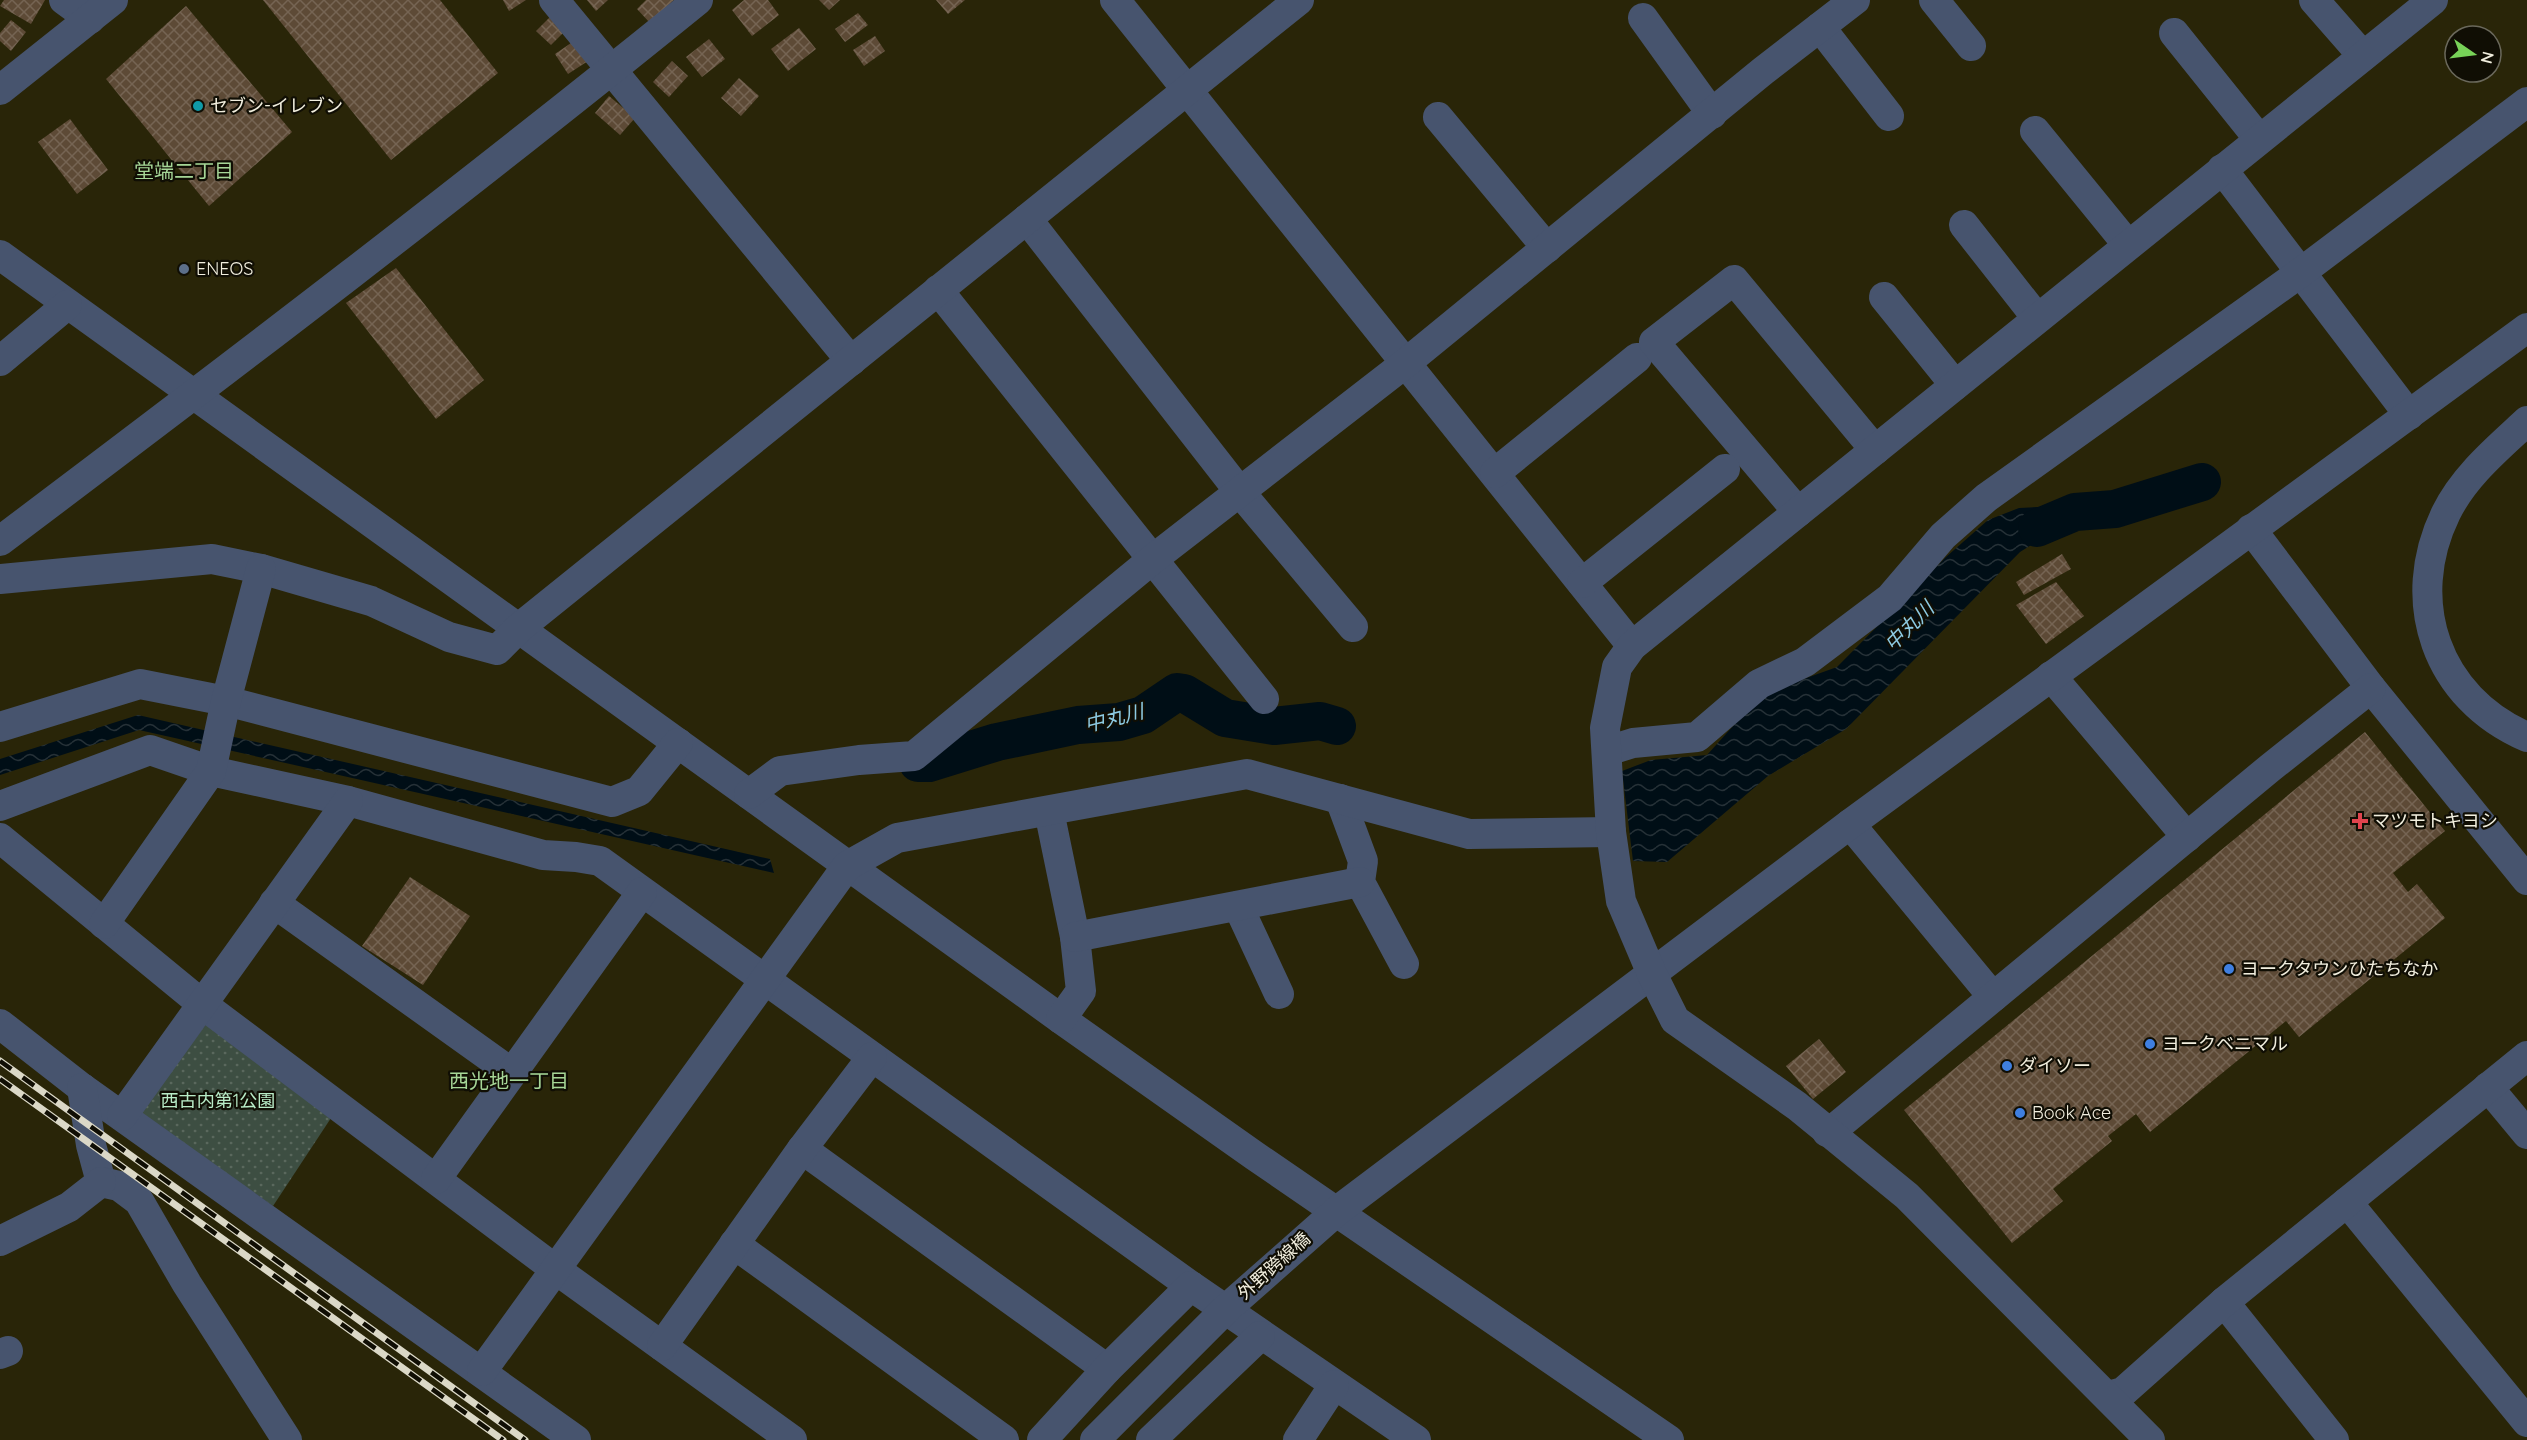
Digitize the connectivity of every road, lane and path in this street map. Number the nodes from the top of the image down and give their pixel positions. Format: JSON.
{"nodes":[{"id":1,"x":64,"y":0,"type":"edge"},
{"id":2,"x":113,"y":0,"type":"edge"},
{"id":3,"x":554,"y":0,"type":"edge"},
{"id":4,"x":698,"y":0,"type":"edge"},
{"id":5,"x":1115,"y":0,"type":"edge"},
{"id":6,"x":1299,"y":0,"type":"edge"},
{"id":7,"x":1855,"y":0,"type":"edge"},
{"id":8,"x":1934,"y":0,"type":"edge"},
{"id":9,"x":2314,"y":0,"type":"edge"},
{"id":10,"x":2421,"y":4,"type":"edge"},
{"id":11,"x":1643,"y":18,"type":"dead end"},
{"id":12,"x":90,"y":19,"type":"junction"},
{"id":13,"x":1820,"y":27,"type":"junction"},
{"id":14,"x":2174,"y":33,"type":"dead end"},
{"id":15,"x":1971,"y":46,"type":"dead end"},
{"id":16,"x":2363,"y":56,"type":"junction"},
{"id":17,"x":611,"y":71,"type":"junction"},
{"id":18,"x":1188,"y":89,"type":"junction"},
{"id":19,"x":0,"y":90,"type":"edge"},
{"id":20,"x":2527,"y":102,"type":"edge"},
{"id":21,"x":1712,"y":114,"type":"junction"},
{"id":22,"x":1890,"y":116,"type":"dead end"},
{"id":23,"x":1438,"y":117,"type":"dead end"},
{"id":24,"x":2035,"y":131,"type":"dead end"},
{"id":25,"x":2259,"y":139,"type":"junction"},
{"id":26,"x":2222,"y":169,"type":"junction"},
{"id":27,"x":1027,"y":219,"type":"junction"},
{"id":28,"x":1964,"y":225,"type":"dead end"},
{"id":29,"x":2128,"y":244,"type":"junction"},
{"id":30,"x":1547,"y":248,"type":"junction"},
{"id":31,"x":0,"y":255,"type":"edge"},
{"id":32,"x":2300,"y":273,"type":"junction"},
{"id":33,"x":938,"y":290,"type":"junction"},
{"id":34,"x":1884,"y":297,"type":"dead end"},
{"id":35,"x":67,"y":305,"type":"junction"},
{"id":36,"x":2037,"y":318,"type":"junction"},
{"id":37,"x":2527,"y":328,"type":"edge"},
{"id":38,"x":1637,"y":358,"type":"dead end"},
{"id":39,"x":0,"y":361,"type":"edge"},
{"id":40,"x":851,"y":361,"type":"junction"},
{"id":41,"x":1407,"y":362,"type":"junction"},
{"id":42,"x":1955,"y":385,"type":"junction"},
{"id":43,"x":195,"y":394,"type":"junction"},
{"id":44,"x":2409,"y":415,"type":"junction"},
{"id":45,"x":2527,"y":421,"type":"edge"},
{"id":46,"x":1875,"y":450,"type":"junction"},
{"id":47,"x":1725,"y":469,"type":"dead end"},
{"id":48,"x":1495,"y":473,"type":"junction"},
{"id":49,"x":1239,"y":491,"type":"junction"},
{"id":50,"x":1798,"y":512,"type":"junction"},
{"id":51,"x":2251,"y":530,"type":"junction"},
{"id":52,"x":0,"y":541,"type":"edge"},
{"id":53,"x":1153,"y":559,"type":"junction"},
{"id":54,"x":261,"y":568,"type":"junction"},
{"id":55,"x":0,"y":579,"type":"edge"},
{"id":56,"x":1582,"y":583,"type":"junction"},
{"id":57,"x":1353,"y":627,"type":"dead end"},
{"id":58,"x":519,"y":628,"type":"junction"},
{"id":59,"x":1632,"y":646,"type":"junction"},
{"id":60,"x":2051,"y":676,"type":"junction"},
{"id":61,"x":2371,"y":688,"type":"junction"},
{"id":62,"x":1264,"y":699,"type":"dead end"},
{"id":63,"x":226,"y":701,"type":"junction"},
{"id":64,"x":0,"y":727,"type":"edge"},
{"id":65,"x":2527,"y":737,"type":"edge"},
{"id":66,"x":678,"y":743,"type":"junction"},
{"id":67,"x":1607,"y":751,"type":"junction"},
{"id":68,"x":211,"y":771,"type":"junction"},
{"id":69,"x":749,"y":794,"type":"junction"},
{"id":70,"x":1340,"y":799,"type":"junction"},
{"id":71,"x":348,"y":801,"type":"junction"},
{"id":72,"x":0,"y":806,"type":"edge"},
{"id":73,"x":1049,"y":811,"type":"junction"},
{"id":74,"x":1850,"y":824,"type":"junction"},
{"id":75,"x":1611,"y":832,"type":"junction"},
{"id":76,"x":2187,"y":837,"type":"junction"},
{"id":77,"x":0,"y":838,"type":"edge"},
{"id":78,"x":847,"y":866,"type":"junction"},
{"id":79,"x":2527,"y":880,"type":"edge"},
{"id":80,"x":1360,"y":882,"type":"junction"},
{"id":81,"x":642,"y":892,"type":"junction"},
{"id":82,"x":274,"y":903,"type":"junction"},
{"id":83,"x":1238,"y":906,"type":"junction"},
{"id":84,"x":104,"y":924,"type":"junction"},
{"id":85,"x":1075,"y":937,"type":"junction"},
{"id":86,"x":1404,"y":964,"type":"dead end"},
{"id":87,"x":1652,"y":974,"type":"junction"},
{"id":88,"x":764,"y":980,"type":"junction"},
{"id":89,"x":1279,"y":994,"type":"dead end"},
{"id":90,"x":1993,"y":997,"type":"junction"},
{"id":91,"x":202,"y":1004,"type":"junction"},
{"id":92,"x":1061,"y":1019,"type":"junction"},
{"id":93,"x":0,"y":1024,"type":"edge"},
{"id":94,"x":2527,"y":1056,"type":"edge"},
{"id":95,"x":872,"y":1057,"type":"junction"},
{"id":96,"x":512,"y":1073,"type":"junction"},
{"id":97,"x":2488,"y":1087,"type":"junction"},
{"id":98,"x":82,"y":1088,"type":"junction"},
{"id":99,"x":122,"y":1116,"type":"junction"},
{"id":100,"x":1827,"y":1132,"type":"junction"},
{"id":101,"x":2527,"y":1134,"type":"edge"},
{"id":102,"x":802,"y":1149,"type":"junction"},
{"id":103,"x":436,"y":1179,"type":"junction"},
{"id":104,"x":101,"y":1182,"type":"junction"},
{"id":105,"x":2347,"y":1203,"type":"junction"},
{"id":106,"x":1337,"y":1211,"type":"junction"},
{"id":107,"x":0,"y":1241,"type":"edge"},
{"id":108,"x":734,"y":1244,"type":"junction"},
{"id":109,"x":555,"y":1269,"type":"junction"},
{"id":110,"x":1191,"y":1286,"type":"junction"},
{"id":111,"x":2224,"y":1302,"type":"junction"},
{"id":112,"x":1219,"y":1316,"type":"junction"},
{"id":113,"x":1260,"y":1336,"type":"junction"},
{"id":114,"x":662,"y":1346,"type":"junction"},
{"id":115,"x":1107,"y":1369,"type":"junction"},
{"id":116,"x":482,"y":1371,"type":"junction"},
{"id":117,"x":1334,"y":1385,"type":"junction"},
{"id":118,"x":2108,"y":1396,"type":"junction"},
{"id":119,"x":2527,"y":1422,"type":"edge"},
{"id":120,"x":287,"y":1440,"type":"edge"},
{"id":121,"x":576,"y":1440,"type":"edge"},
{"id":122,"x":792,"y":1440,"type":"edge"},
{"id":123,"x":1004,"y":1440,"type":"edge"},
{"id":124,"x":1042,"y":1440,"type":"edge"},
{"id":125,"x":1095,"y":1440,"type":"edge"},
{"id":126,"x":1151,"y":1440,"type":"edge"},
{"id":127,"x":1298,"y":1440,"type":"edge"},
{"id":128,"x":1416,"y":1440,"type":"edge"},
{"id":129,"x":1669,"y":1440,"type":"edge"},
{"id":130,"x":2150,"y":1440,"type":"edge"},
{"id":131,"x":2334,"y":1440,"type":"edge"}],
"edges":[{"from":1,"to":12,"type":"street"},
{"from":2,"to":12,"type":"street"},
{"from":3,"to":17,"type":"street"},
{"from":4,"to":17,"type":"street"},
{"from":5,"to":18,"type":"street"},
{"from":6,"to":18,"type":"street"},
{"from":7,"to":13,"type":"street"},
{"from":8,"to":15,"type":"street"},
{"from":9,"to":16,"type":"street"},
{"from":10,"to":16,"type":"street"},
{"from":11,"to":21,"type":"street"},
{"from":12,"to":19,"type":"street"},
{"from":13,"to":21,"type":"street"},
{"from":13,"to":22,"type":"street"},
{"from":14,"to":25,"type":"street"},
{"from":16,"to":25,"type":"street"},
{"from":17,"to":40,"type":"street"},
{"from":17,"to":43,"type":"street"},
{"from":18,"to":27,"type":"street"},
{"from":18,"to":41,"type":"street"},
{"from":20,"to":32,"type":"street"},
{"from":21,"to":30,"type":"street"},
{"from":23,"to":30,"type":"street"},
{"from":24,"to":29,"type":"street"},
{"from":25,"to":26,"type":"street"},
{"from":26,"to":29,"type":"street"},
{"from":26,"to":32,"type":"street"},
{"from":27,"to":33,"type":"street"},
{"from":27,"to":49,"type":"street"},
{"from":28,"to":36,"type":"street"},
{"from":29,"to":36,"type":"street"},
{"from":30,"to":41,"type":"street"},
{"from":31,"to":35,"type":"street"},
{"from":32,"to":44,"type":"street"},
{"from":32,"to":67,"type":"street"},
{"from":33,"to":40,"type":"street"},
{"from":33,"to":53,"type":"street"},
{"from":34,"to":42,"type":"street"},
{"from":35,"to":39,"type":"street"},
{"from":35,"to":43,"type":"street"},
{"from":36,"to":42,"type":"street"},
{"from":37,"to":44,"type":"street","name":"外野跨線橋"},
{"from":38,"to":48,"type":"street"},
{"from":40,"to":58,"type":"street"},
{"from":41,"to":48,"type":"street"},
{"from":41,"to":49,"type":"street"},
{"from":42,"to":46,"type":"street"},
{"from":43,"to":52,"type":"street"},
{"from":43,"to":58,"type":"street"},
{"from":44,"to":51,"type":"street","name":"外野跨線橋"},
{"from":45,"to":65,"type":"street"},
{"from":46,"to":50,"type":"street"},
{"from":46,"to":50,"type":"street"},
{"from":47,"to":56,"type":"street"},
{"from":48,"to":56,"type":"street"},
{"from":49,"to":53,"type":"street"},
{"from":49,"to":57,"type":"street"},
{"from":50,"to":59,"type":"street"},
{"from":51,"to":60,"type":"street","name":"外野跨線橋"},
{"from":51,"to":61,"type":"street"},
{"from":53,"to":62,"type":"street"},
{"from":53,"to":69,"type":"street"},
{"from":54,"to":55,"type":"street"},
{"from":54,"to":58,"type":"street"},
{"from":54,"to":63,"type":"street"},
{"from":56,"to":59,"type":"street"},
{"from":58,"to":66,"type":"street"},
{"from":59,"to":67,"type":"street"},
{"from":60,"to":74,"type":"street","name":"外野跨線橋"},
{"from":60,"to":76,"type":"street"},
{"from":61,"to":76,"type":"street"},
{"from":61,"to":79,"type":"street"},
{"from":63,"to":64,"type":"street"},
{"from":63,"to":66,"type":"street"},
{"from":63,"to":68,"type":"street"},
{"from":66,"to":69,"type":"street"},
{"from":67,"to":75,"type":"street"},
{"from":68,"to":71,"type":"street"},
{"from":68,"to":72,"type":"street"},
{"from":68,"to":84,"type":"street"},
{"from":69,"to":78,"type":"street"},
{"from":70,"to":73,"type":"street"},
{"from":70,"to":75,"type":"street"},
{"from":70,"to":80,"type":"street"},
{"from":71,"to":81,"type":"street"},
{"from":71,"to":82,"type":"street"},
{"from":73,"to":78,"type":"street"},
{"from":73,"to":85,"type":"street"},
{"from":74,"to":87,"type":"street","name":"外野跨線橋"},
{"from":74,"to":90,"type":"street"},
{"from":75,"to":87,"type":"street"},
{"from":76,"to":90,"type":"street"},
{"from":77,"to":84,"type":"street"},
{"from":78,"to":88,"type":"street"},
{"from":78,"to":92,"type":"street"},
{"from":80,"to":83,"type":"street"},
{"from":80,"to":86,"type":"street"},
{"from":81,"to":88,"type":"street"},
{"from":81,"to":96,"type":"street"},
{"from":82,"to":91,"type":"street"},
{"from":82,"to":96,"type":"street"},
{"from":83,"to":85,"type":"street"},
{"from":83,"to":89,"type":"street"},
{"from":84,"to":91,"type":"street"},
{"from":85,"to":92,"type":"street"},
{"from":87,"to":100,"type":"street"},
{"from":87,"to":106,"type":"street","name":"外野跨線橋"},
{"from":88,"to":95,"type":"street"},
{"from":88,"to":109,"type":"street"},
{"from":90,"to":100,"type":"street"},
{"from":91,"to":99,"type":"street"},
{"from":91,"to":103,"type":"street"},
{"from":92,"to":106,"type":"street"},
{"from":93,"to":98,"type":"street"},
{"from":94,"to":97,"type":"street"},
{"from":95,"to":102,"type":"street"},
{"from":95,"to":110,"type":"street"},
{"from":96,"to":103,"type":"street"},
{"from":97,"to":101,"type":"street"},
{"from":97,"to":105,"type":"street"},
{"from":98,"to":99,"type":"street"},
{"from":98,"to":104,"type":"street"},
{"from":99,"to":116,"type":"street"},
{"from":100,"to":118,"type":"street"},
{"from":102,"to":108,"type":"street"},
{"from":102,"to":115,"type":"street"},
{"from":103,"to":109,"type":"street"},
{"from":104,"to":107,"type":"street"},
{"from":104,"to":120,"type":"street"},
{"from":105,"to":111,"type":"street"},
{"from":105,"to":119,"type":"street"},
{"from":106,"to":112,"type":"street","name":"外野跨線橋"},
{"from":106,"to":129,"type":"street"},
{"from":108,"to":114,"type":"street"},
{"from":108,"to":123,"type":"street"},
{"from":109,"to":114,"type":"street"},
{"from":109,"to":116,"type":"street"},
{"from":110,"to":112,"type":"street"},
{"from":110,"to":115,"type":"street"},
{"from":111,"to":118,"type":"street"},
{"from":111,"to":131,"type":"street"},
{"from":112,"to":113,"type":"street"},
{"from":112,"to":125,"type":"street","name":"外野跨線橋"},
{"from":113,"to":117,"type":"street"},
{"from":113,"to":126,"type":"street"},
{"from":114,"to":122,"type":"street"},
{"from":115,"to":124,"type":"street"},
{"from":116,"to":121,"type":"street"},
{"from":117,"to":127,"type":"street"},
{"from":117,"to":128,"type":"street"},
{"from":118,"to":130,"type":"street"}]}
